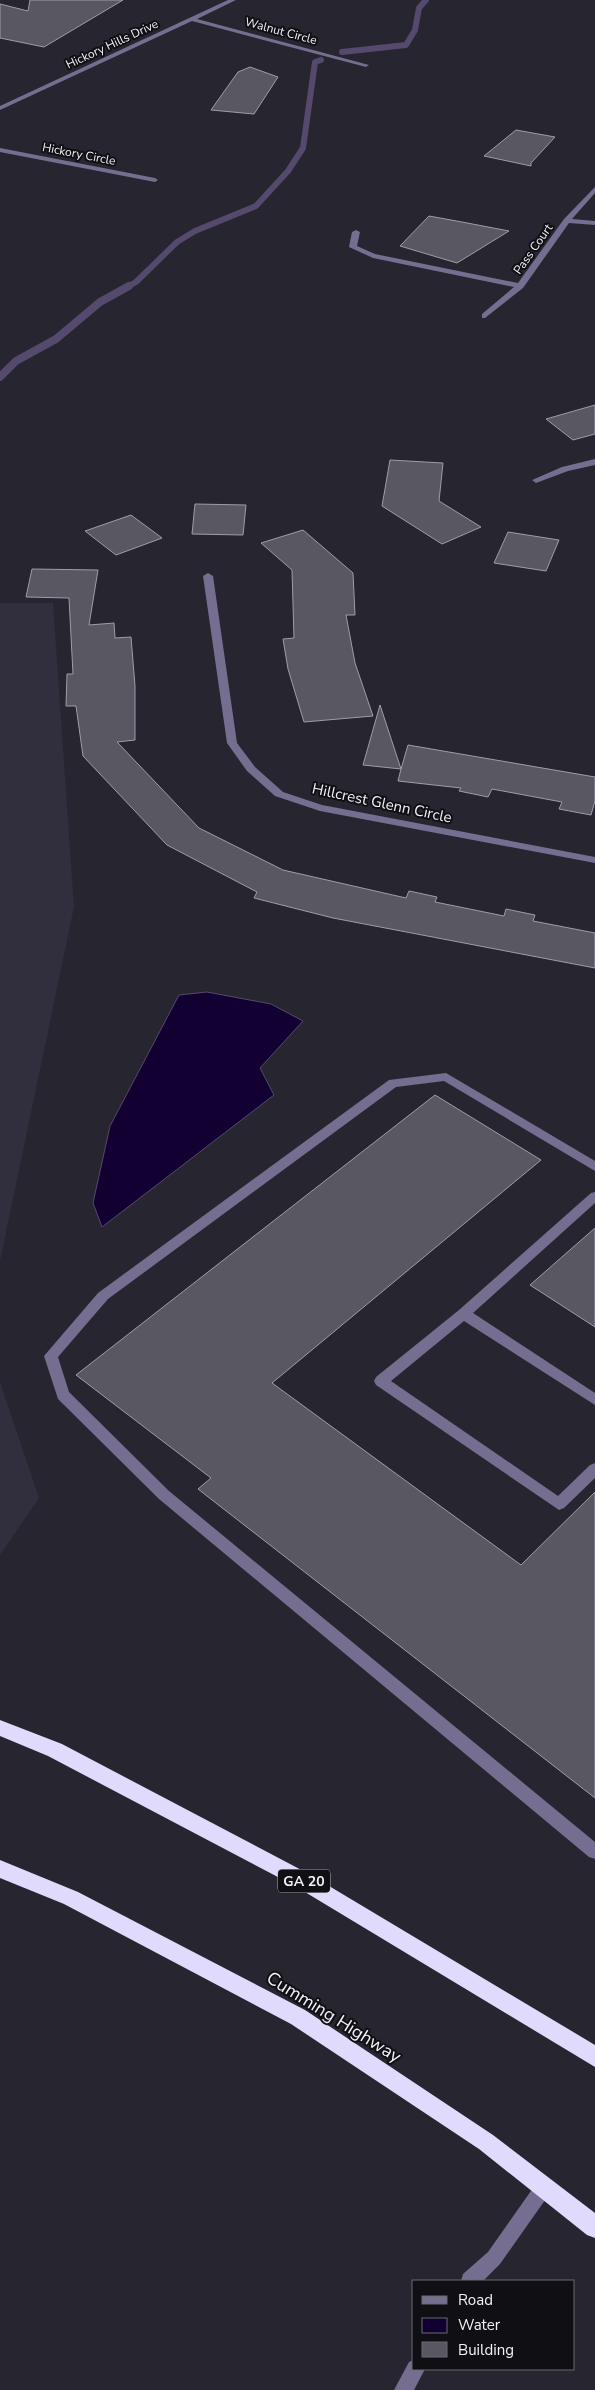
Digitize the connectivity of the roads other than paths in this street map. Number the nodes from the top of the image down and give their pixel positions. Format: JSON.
{"nodes":[{"id":1,"x":233,"y":0,"type":"edge"},
{"id":2,"x":190,"y":19,"type":"junction"},
{"id":3,"x":366,"y":66,"type":"dead end"},
{"id":4,"x":0,"y":108,"type":"edge"},
{"id":5,"x":0,"y":150,"type":"edge"},
{"id":6,"x":154,"y":180,"type":"dead end"},
{"id":7,"x":595,"y":189,"type":"edge"},
{"id":8,"x":567,"y":221,"type":"junction"},
{"id":9,"x":595,"y":222,"type":"edge"},
{"id":10,"x":356,"y":232,"type":"dead end"},
{"id":11,"x":520,"y":286,"type":"junction"},
{"id":12,"x":484,"y":316,"type":"dead end"},
{"id":13,"x":595,"y":462,"type":"edge"},
{"id":14,"x":536,"y":480,"type":"dead end"},
{"id":15,"x":208,"y":576,"type":"dead end"},
{"id":16,"x":595,"y":860,"type":"edge"},
{"id":17,"x":595,"y":1167,"type":"edge"},
{"id":18,"x":595,"y":1196,"type":"edge"},
{"id":19,"x":464,"y":1314,"type":"junction"},
{"id":20,"x":595,"y":1400,"type":"edge"},
{"id":21,"x":595,"y":1469,"type":"edge"},
{"id":22,"x":0,"y":1728,"type":"edge"},
{"id":23,"x":595,"y":1852,"type":"edge"},
{"id":24,"x":0,"y":1869,"type":"edge"},
{"id":25,"x":595,"y":2057,"type":"edge"},
{"id":26,"x":544,"y":2187,"type":"junction"},
{"id":27,"x":595,"y":2226,"type":"edge"},
{"id":28,"x":471,"y":2280,"type":"edge"},
{"id":29,"x":415,"y":2370,"type":"edge"},
{"id":30,"x":403,"y":2390,"type":"edge"}],
"edges":[{"from":1,"to":2,"type":"street","name":"Hickory Hills Drive"},
{"from":2,"to":3,"type":"street","name":"Walnut Circle"},
{"from":2,"to":4,"type":"street","name":"Hickory Hills Drive"},
{"from":5,"to":6,"type":"street","name":"Hickory Circle"},
{"from":7,"to":8,"type":"street","name":"Pass Court"},
{"from":8,"to":9,"type":"street"},
{"from":8,"to":11,"type":"street","name":"Pass Court"},
{"from":10,"to":11,"type":"street"},
{"from":11,"to":12,"type":"street","name":"Pass Court"},
{"from":13,"to":14,"type":"street"},
{"from":15,"to":16,"type":"street","name":"Hillcrest Glenn Circle"},
{"from":17,"to":23,"type":"street"},
{"from":18,"to":19,"type":"street"},
{"from":19,"to":20,"type":"street"},
{"from":19,"to":21,"type":"street"},
{"from":22,"to":25,"type":"highway","number":"GA 20"},
{"from":24,"to":26,"type":"highway","name":"Cumming Highway"},
{"from":26,"to":27,"type":"highway","name":"Cumming Highway"},
{"from":26,"to":28,"type":"street"},
{"from":29,"to":30,"type":"street"}]}
